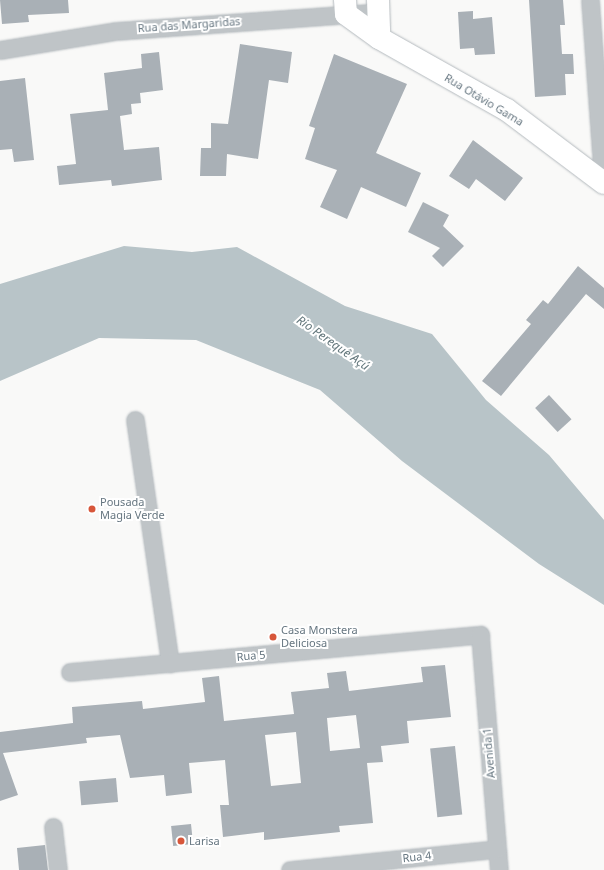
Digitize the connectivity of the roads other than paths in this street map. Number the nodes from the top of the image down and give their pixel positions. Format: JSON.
{"nodes":[{"id":1,"x":590,"y":0,"type":"edge"},
{"id":2,"x":378,"y":6,"type":"edge"},
{"id":3,"x":345,"y":7,"type":"edge"},
{"id":4,"x":379,"y":38,"type":"junction"},
{"id":5,"x":0,"y":50,"type":"edge"},
{"id":6,"x":603,"y":182,"type":"edge"},
{"id":7,"x":135,"y":420,"type":"dead end"},
{"id":8,"x":480,"y":635,"type":"joint"},
{"id":9,"x":170,"y":663,"type":"junction"},
{"id":10,"x":70,"y":672,"type":"dead end"},
{"id":11,"x":53,"y":827,"type":"dead end"},
{"id":12,"x":497,"y":850,"type":"junction"},
{"id":13,"x":58,"y":870,"type":"edge"},
{"id":14,"x":290,"y":870,"type":"edge"},
{"id":15,"x":499,"y":870,"type":"edge"}],
"edges":[{"from":1,"to":6,"type":"street"},
{"from":2,"to":3,"type":"street","name":"Rua das Margaridas"},
{"from":2,"to":4,"type":"street"},
{"from":3,"to":4,"type":"street","name":"Rua Otávio Gama"},
{"from":3,"to":5,"type":"street","name":"Rua das Margaridas"},
{"from":4,"to":6,"type":"street","name":"Rua Otávio Gama"},
{"from":7,"to":9,"type":"street"},
{"from":8,"to":9,"type":"street","name":"Rua 5"},
{"from":8,"to":12,"type":"street","name":"Avenida 1"},
{"from":9,"to":10,"type":"street","name":"Rua 5"},
{"from":11,"to":13,"type":"street"},
{"from":12,"to":14,"type":"street","name":"Rua 4"},
{"from":12,"to":15,"type":"street","name":"Avenida 1"}]}
